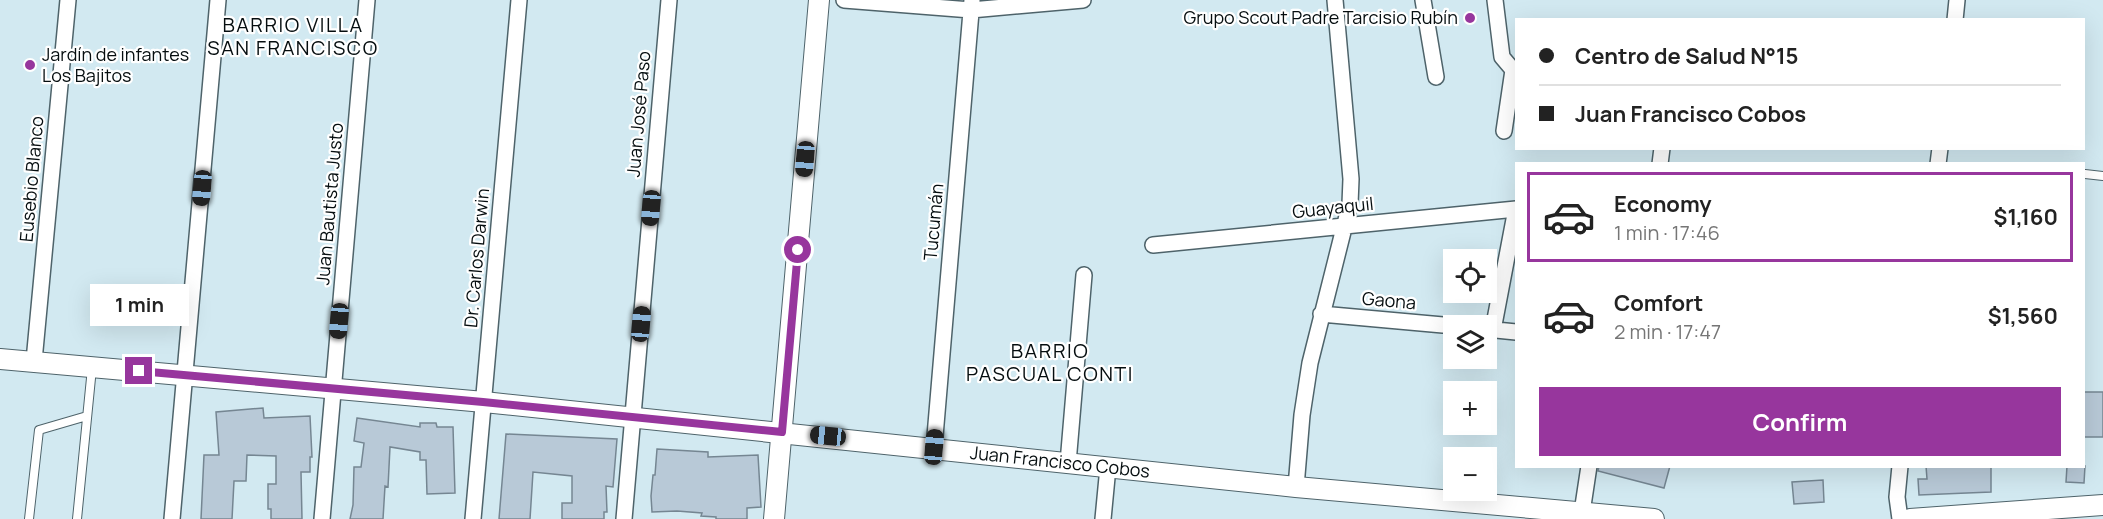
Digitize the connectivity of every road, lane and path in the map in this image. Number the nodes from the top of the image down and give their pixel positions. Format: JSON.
{"nodes":[{"id":1,"x":68,"y":0,"type":"edge"},
{"id":2,"x":218,"y":0,"type":"edge"},
{"id":3,"x":367,"y":0,"type":"edge"},
{"id":4,"x":519,"y":0,"type":"edge"},
{"id":5,"x":669,"y":0,"type":"edge"},
{"id":6,"x":819,"y":0,"type":"edge"},
{"id":7,"x":844,"y":0,"type":"edge"},
{"id":8,"x":1083,"y":0,"type":"edge"},
{"id":9,"x":1335,"y":0,"type":"edge"},
{"id":10,"x":1423,"y":0,"type":"edge"},
{"id":11,"x":1496,"y":0,"type":"edge"},
{"id":12,"x":1957,"y":0,"type":"edge"},
{"id":13,"x":971,"y":5,"type":"edge"},
{"id":14,"x":1955,"y":18,"type":"edge"},
{"id":15,"x":1436,"y":77,"type":"dead end"},
{"id":16,"x":1504,"y":131,"type":"dead end"},
{"id":17,"x":2085,"y":174,"type":"dead end"},
{"id":18,"x":2103,"y":176,"type":"edge"},
{"id":19,"x":1515,"y":209,"type":"edge"},
{"id":20,"x":1515,"y":214,"type":"edge"},
{"id":21,"x":1345,"y":227,"type":"junction"},
{"id":22,"x":1152,"y":245,"type":"dead end"},
{"id":23,"x":1084,"y":275,"type":"dead end"},
{"id":24,"x":1321,"y":314,"type":"junction"},
{"id":25,"x":1493,"y":315,"type":"edge"},
{"id":26,"x":1443,"y":325,"type":"edge"},
{"id":27,"x":1497,"y":331,"type":"edge"},
{"id":28,"x":1515,"y":332,"type":"edge"},
{"id":29,"x":0,"y":358,"type":"edge"},
{"id":30,"x":34,"y":362,"type":"junction"},
{"id":31,"x":92,"y":367,"type":"junction"},
{"id":32,"x":185,"y":375,"type":"junction"},
{"id":33,"x":333,"y":389,"type":"junction"},
{"id":34,"x":483,"y":402,"type":"junction"},
{"id":35,"x":87,"y":416,"type":"junction"},
{"id":36,"x":633,"y":416,"type":"junction"},
{"id":37,"x":782,"y":432,"type":"junction"},
{"id":38,"x":934,"y":447,"type":"junction"},
{"id":39,"x":1068,"y":463,"type":"junction"},
{"id":40,"x":1108,"y":467,"type":"junction"},
{"id":41,"x":1589,"y":468,"type":"edge"},
{"id":42,"x":1900,"y":468,"type":"edge"},
{"id":43,"x":1296,"y":487,"type":"junction"},
{"id":44,"x":2103,"y":505,"type":"edge"},
{"id":45,"x":1581,"y":516,"type":"edge"},
{"id":46,"x":29,"y":519,"type":"edge"},
{"id":47,"x":77,"y":519,"type":"edge"},
{"id":48,"x":172,"y":519,"type":"edge"},
{"id":49,"x":322,"y":519,"type":"edge"},
{"id":50,"x":473,"y":519,"type":"edge"},
{"id":51,"x":624,"y":519,"type":"edge"},
{"id":52,"x":774,"y":519,"type":"edge"},
{"id":53,"x":1102,"y":519,"type":"edge"},
{"id":54,"x":1654,"y":519,"type":"edge"},
{"id":55,"x":1900,"y":519,"type":"edge"},
{"id":56,"x":1910,"y":519,"type":"edge"}],
"edges":[{"from":1,"to":30,"type":"street","name":"Eusebio Blanco"},
{"from":2,"to":32,"type":"street"},
{"from":3,"to":33,"type":"street","name":"Juan Bautista Justo"},
{"from":4,"to":34,"type":"street","name":"Dr. Carlos Darwin"},
{"from":5,"to":36,"type":"street","name":"Juan José Paso"},
{"from":6,"to":37,"type":"street"},
{"from":7,"to":13,"type":"street"},
{"from":8,"to":13,"type":"street"},
{"from":9,"to":21,"type":"street"},
{"from":10,"to":15,"type":"street"},
{"from":11,"to":16,"type":"street"},
{"from":12,"to":14,"type":"street"},
{"from":13,"to":38,"type":"street","name":"Tucumán"},
{"from":17,"to":18,"type":"lane"},
{"from":19,"to":21,"type":"street","name":"Guayaquil"},
{"from":20,"to":25,"type":"street"},
{"from":21,"to":22,"type":"street","name":"Guayaquil"},
{"from":21,"to":24,"type":"street"},
{"from":23,"to":39,"type":"street"},
{"from":24,"to":26,"type":"street","name":"Gaona"},
{"from":24,"to":43,"type":"street"},
{"from":27,"to":28,"type":"street"},
{"from":29,"to":30,"type":"street","name":"Juan Francisco Cobos"},
{"from":30,"to":31,"type":"street","name":"Juan Francisco Cobos"},
{"from":31,"to":32,"type":"street","name":"Juan Francisco Cobos"},
{"from":31,"to":35,"type":"lane"},
{"from":32,"to":33,"type":"street","name":"Juan Francisco Cobos"},
{"from":32,"to":48,"type":"street"},
{"from":33,"to":34,"type":"street","name":"Juan Francisco Cobos"},
{"from":33,"to":49,"type":"street","name":"Juan Bautista Justo"},
{"from":34,"to":36,"type":"street","name":"Juan Francisco Cobos"},
{"from":34,"to":50,"type":"street","name":"Dr. Carlos Darwin"},
{"from":35,"to":46,"type":"lane"},
{"from":35,"to":47,"type":"lane"},
{"from":36,"to":37,"type":"street","name":"Juan Francisco Cobos"},
{"from":36,"to":51,"type":"street","name":"Juan José Paso"},
{"from":37,"to":38,"type":"street","name":"Juan Francisco Cobos"},
{"from":37,"to":52,"type":"street"},
{"from":38,"to":39,"type":"street","name":"Juan Francisco Cobos"},
{"from":39,"to":40,"type":"street","name":"Juan Francisco Cobos"},
{"from":40,"to":43,"type":"street","name":"Juan Francisco Cobos"},
{"from":40,"to":53,"type":"street"},
{"from":41,"to":45,"type":"street"},
{"from":42,"to":55,"type":"street"},
{"from":43,"to":45,"type":"street","name":"Juan Francisco Cobos"},
{"from":44,"to":56,"type":"street"},
{"from":45,"to":54,"type":"street","name":"Juan Francisco Cobos"}]}
